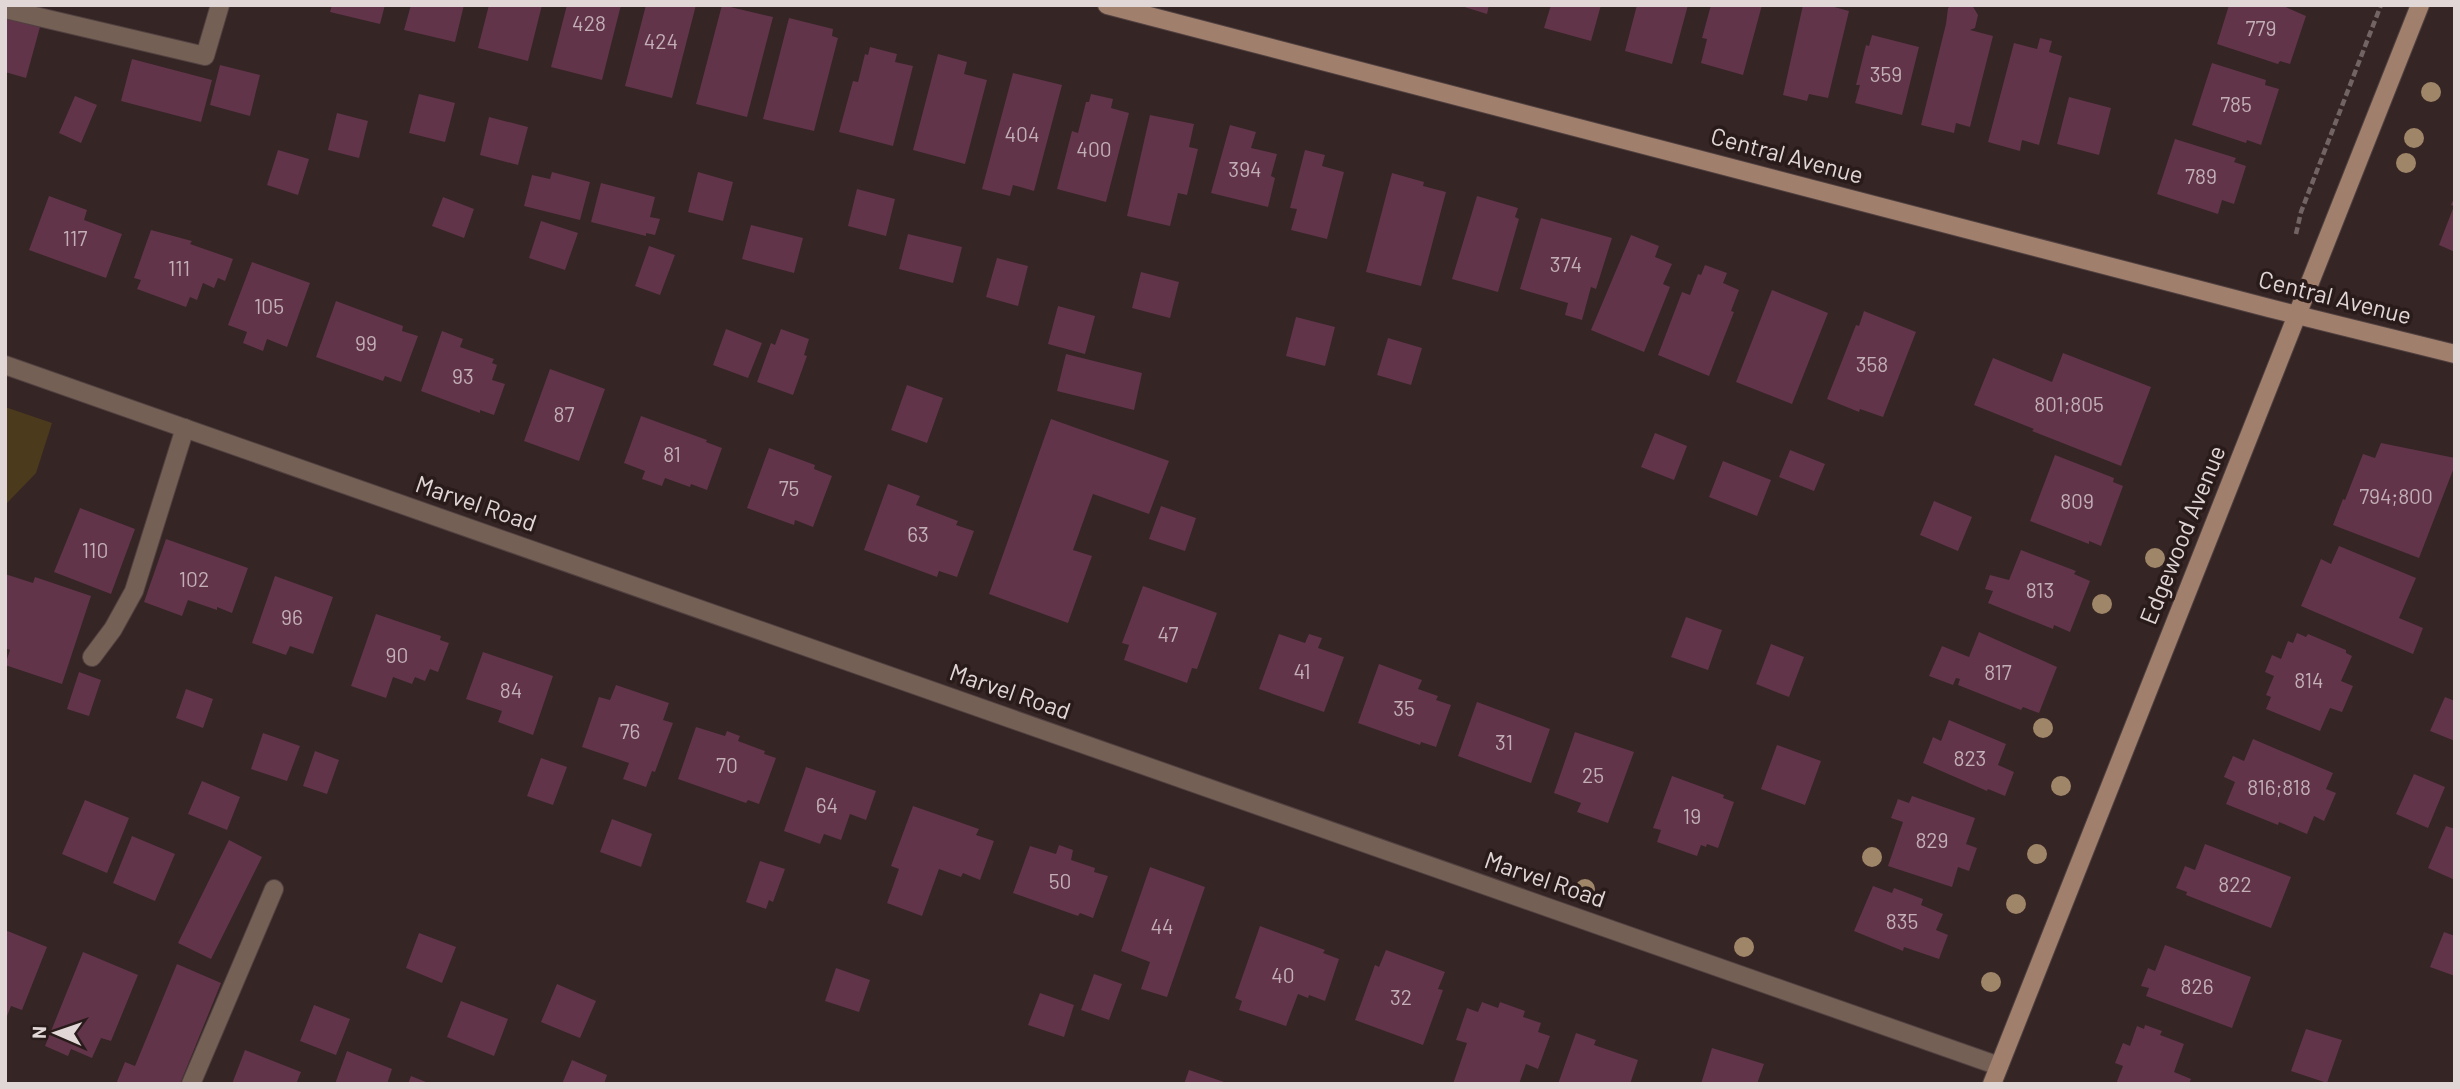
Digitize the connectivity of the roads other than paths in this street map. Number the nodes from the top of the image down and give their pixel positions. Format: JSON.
{"nodes":[{"id":1,"x":220,"y":5,"type":"edge"},
{"id":2,"x":1107,"y":5,"type":"edge"},
{"id":3,"x":2420,"y":5,"type":"edge"},
{"id":4,"x":5,"y":9,"type":"edge"},
{"id":5,"x":2296,"y":314,"type":"junction"},
{"id":6,"x":2455,"y":354,"type":"edge"},
{"id":7,"x":5,"y":365,"type":"edge"},
{"id":8,"x":185,"y":428,"type":"junction"},
{"id":9,"x":92,"y":657,"type":"dead end"},
{"id":10,"x":274,"y":889,"type":"dead end"},
{"id":11,"x":1999,"y":1066,"type":"junction"},
{"id":12,"x":191,"y":1084,"type":"edge"},
{"id":13,"x":1992,"y":1084,"type":"edge"}],
"edges":[{"from":1,"to":4,"type":"street"},
{"from":2,"to":5,"type":"street","name":"Central Avenue"},
{"from":3,"to":5,"type":"street","name":"Edgewood Avenue"},
{"from":5,"to":6,"type":"street","name":"Central Avenue"},
{"from":5,"to":11,"type":"street","name":"Edgewood Avenue"},
{"from":7,"to":8,"type":"street","name":"Marvel Road"},
{"from":8,"to":9,"type":"street"},
{"from":8,"to":11,"type":"street","name":"Marvel Road"},
{"from":10,"to":12,"type":"street"},
{"from":11,"to":13,"type":"street","name":"Edgewood Avenue"}]}
